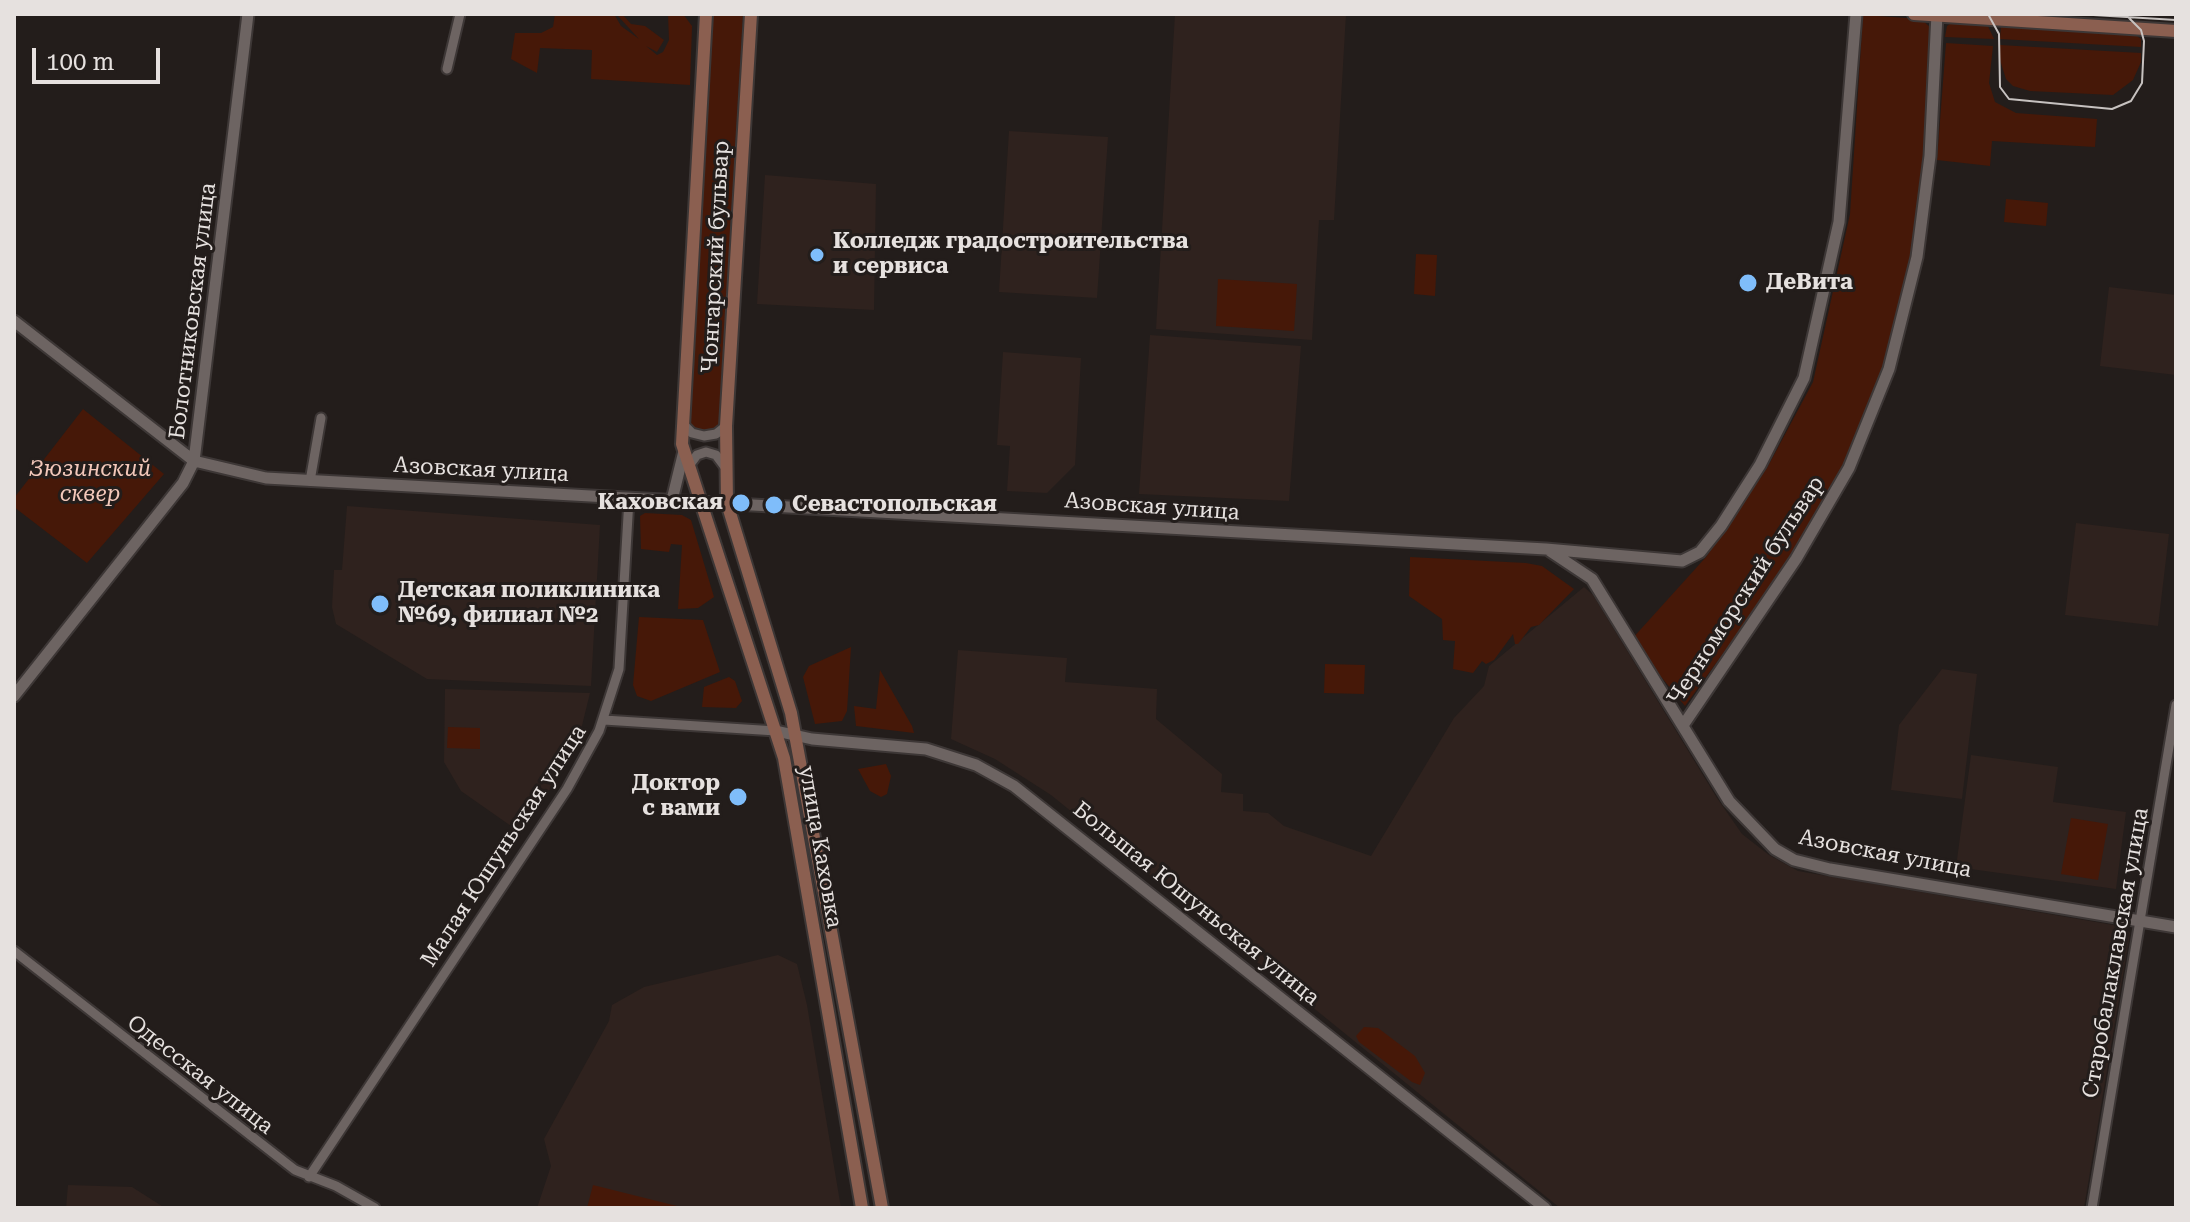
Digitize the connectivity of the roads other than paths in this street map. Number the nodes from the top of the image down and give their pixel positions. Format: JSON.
{"nodes":[{"id":1,"x":248,"y":14,"type":"edge"},
{"id":2,"x":460,"y":14,"type":"edge"},
{"id":3,"x":706,"y":14,"type":"edge"},
{"id":4,"x":751,"y":14,"type":"edge"},
{"id":5,"x":1856,"y":14,"type":"edge"},
{"id":6,"x":1914,"y":14,"type":"edge"},
{"id":7,"x":1937,"y":15,"type":"edge"},
{"id":8,"x":2176,"y":31,"type":"edge"},
{"id":9,"x":447,"y":69,"type":"dead end"},
{"id":10,"x":14,"y":321,"type":"edge"},
{"id":11,"x":321,"y":418,"type":"dead end"},
{"id":12,"x":683,"y":424,"type":"junction"},
{"id":13,"x":726,"y":426,"type":"junction"},
{"id":14,"x":684,"y":451,"type":"junction"},
{"id":15,"x":194,"y":461,"type":"junction"},
{"id":16,"x":688,"y":467,"type":"junction"},
{"id":17,"x":725,"y":467,"type":"junction"},
{"id":18,"x":310,"y":481,"type":"junction"},
{"id":19,"x":629,"y":499,"type":"junction"},
{"id":20,"x":672,"y":500,"type":"junction"},
{"id":21,"x":702,"y":501,"type":"junction"},
{"id":22,"x":727,"y":503,"type":"junction"},
{"id":23,"x":1546,"y":549,"type":"junction"},
{"id":24,"x":1614,"y":556,"type":"junction"},
{"id":25,"x":1592,"y":579,"type":"junction"},
{"id":26,"x":14,"y":696,"type":"edge"},
{"id":27,"x":2176,"y":705,"type":"edge"},
{"id":28,"x":604,"y":720,"type":"junction"},
{"id":29,"x":1684,"y":724,"type":"junction"},
{"id":30,"x":776,"y":731,"type":"junction"},
{"id":31,"x":795,"y":736,"type":"junction"},
{"id":32,"x":2140,"y":921,"type":"junction"},
{"id":33,"x":2176,"y":927,"type":"edge"},
{"id":34,"x":14,"y":951,"type":"edge"},
{"id":35,"x":309,"y":1177,"type":"junction"},
{"id":36,"x":375,"y":1208,"type":"edge"},
{"id":37,"x":862,"y":1208,"type":"edge"},
{"id":38,"x":882,"y":1208,"type":"edge"},
{"id":39,"x":1545,"y":1208,"type":"edge"},
{"id":40,"x":2092,"y":1208,"type":"edge"}],
"edges":[{"from":1,"to":15,"type":"street","name":"Болотниковская улица"},
{"from":2,"to":9,"type":"street"},
{"from":3,"to":12,"type":"main road","name":"Чонгарский бульвар"},
{"from":4,"to":13,"type":"main road","name":"Чонгарский бульвар"},
{"from":5,"to":24,"type":"street"},
{"from":6,"to":7,"type":"main road"},
{"from":7,"to":8,"type":"main road"},
{"from":7,"to":29,"type":"street","name":"Черноморский бульвар"},
{"from":10,"to":15,"type":"street","name":"Азовская улица"},
{"from":11,"to":18,"type":"street"},
{"from":12,"to":13,"type":"street"},
{"from":12,"to":14,"type":"main road","name":"Чонгарский бульвар"},
{"from":13,"to":17,"type":"main road","name":"Чонгарский бульвар"},
{"from":14,"to":16,"type":"main road","name":"Чонгарский бульвар"},
{"from":14,"to":20,"type":"street","name":"Чонгарский бульвар"},
{"from":15,"to":18,"type":"street","name":"Азовская улица"},
{"from":15,"to":26,"type":"street","name":"Болотниковская улица"},
{"from":16,"to":17,"type":"street"},
{"from":16,"to":21,"type":"main road","name":"Чонгарский бульвар"},
{"from":17,"to":22,"type":"main road","name":"Чонгарский бульвар"},
{"from":18,"to":19,"type":"street","name":"Азовская улица"},
{"from":19,"to":20,"type":"street","name":"Азовская улица"},
{"from":19,"to":28,"type":"street","name":"Малая Юшуньская улица"},
{"from":20,"to":21,"type":"street","name":"Азовская улица"},
{"from":21,"to":22,"type":"street","name":"Азовская улица"},
{"from":21,"to":30,"type":"main road","name":"улица Каховка"},
{"from":22,"to":23,"type":"street","name":"Азовская улица"},
{"from":22,"to":31,"type":"main road","name":"улица Каховка"},
{"from":23,"to":24,"type":"street"},
{"from":23,"to":25,"type":"street","name":"Азовская улица"},
{"from":24,"to":25,"type":"street"},
{"from":25,"to":29,"type":"street","name":"Азовская улица"},
{"from":27,"to":32,"type":"street","name":"Старобалаклавская улица"},
{"from":28,"to":30,"type":"street"},
{"from":28,"to":35,"type":"street","name":"Малая Юшуньская улица"},
{"from":29,"to":32,"type":"street","name":"Азовская улица"},
{"from":30,"to":31,"type":"street","name":"Большая Юшуньская улица"},
{"from":30,"to":37,"type":"main road","name":"улица Каховка"},
{"from":31,"to":38,"type":"main road","name":"улица Каховка"},
{"from":31,"to":39,"type":"street","name":"Большая Юшуньская улица"},
{"from":32,"to":33,"type":"street","name":"Азовская улица"},
{"from":32,"to":40,"type":"street","name":"Старобалаклавская улица"},
{"from":34,"to":35,"type":"street","name":"Одесская улица"},
{"from":35,"to":36,"type":"street","name":"Одесская улица"}]}
